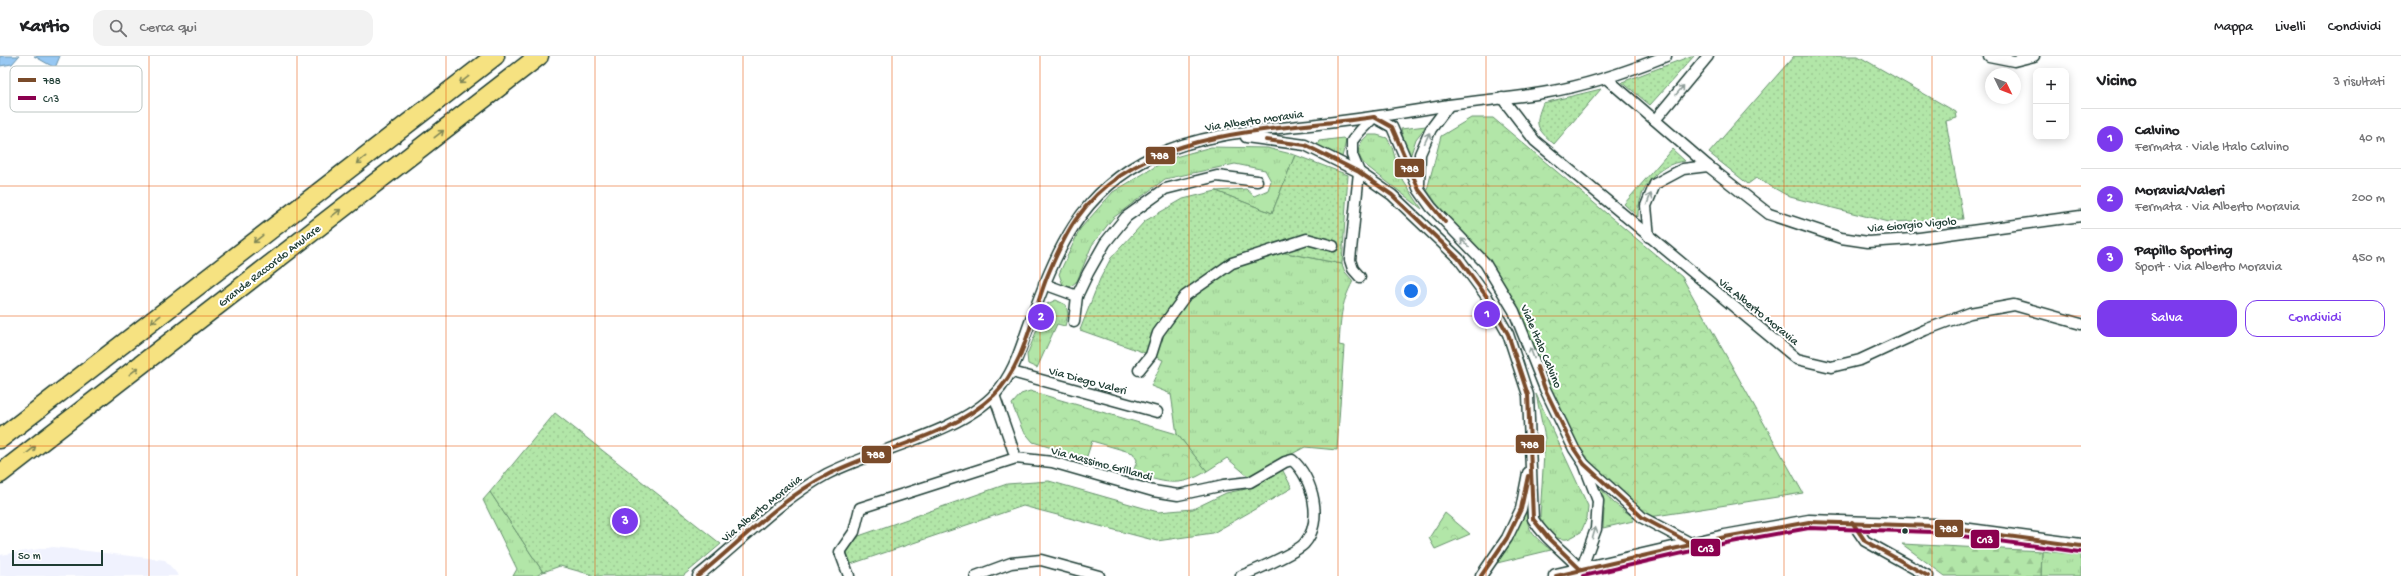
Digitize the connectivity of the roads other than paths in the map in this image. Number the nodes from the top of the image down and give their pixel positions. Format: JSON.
{"nodes":[{"id":1,"x":495,"y":56,"type":"edge"},
{"id":2,"x":539,"y":56,"type":"edge"},
{"id":3,"x":1666,"y":56,"type":"edge"},
{"id":4,"x":1708,"y":56,"type":"edge"},
{"id":5,"x":1989,"y":56,"type":"edge"},
{"id":6,"x":2034,"y":56,"type":"edge"},
{"id":7,"x":1606,"y":78,"type":"junction"},
{"id":8,"x":1502,"y":98,"type":"junction"},
{"id":9,"x":1449,"y":105,"type":"junction"},
{"id":10,"x":1374,"y":118,"type":"junction"},
{"id":11,"x":1655,"y":120,"type":"junction"},
{"id":12,"x":1233,"y":135,"type":"junction"},
{"id":13,"x":1708,"y":166,"type":"junction"},
{"id":14,"x":1359,"y":172,"type":"junction"},
{"id":15,"x":1257,"y":181,"type":"dead end"},
{"id":16,"x":1419,"y":190,"type":"junction"},
{"id":17,"x":2081,"y":216,"type":"edge"},
{"id":18,"x":1649,"y":237,"type":"junction"},
{"id":19,"x":1333,"y":246,"type":"dead end"},
{"id":20,"x":1360,"y":277,"type":"dead end"},
{"id":21,"x":1044,"y":284,"type":"junction"},
{"id":22,"x":1078,"y":296,"type":"junction"},
{"id":23,"x":1074,"y":322,"type":"dead end"},
{"id":24,"x":2081,"y":324,"type":"edge"},
{"id":25,"x":1139,"y":370,"type":"dead end"},
{"id":26,"x":1012,"y":372,"type":"junction"},
{"id":27,"x":994,"y":395,"type":"junction"},
{"id":28,"x":1157,"y":412,"type":"dead end"},
{"id":29,"x":0,"y":439,"type":"edge"},
{"id":30,"x":1531,"y":457,"type":"junction"},
{"id":31,"x":1016,"y":458,"type":"junction"},
{"id":32,"x":1584,"y":464,"type":"junction"},
{"id":33,"x":0,"y":474,"type":"edge"},
{"id":34,"x":1852,"y":522,"type":"junction"},
{"id":35,"x":1692,"y":544,"type":"junction"},
{"id":36,"x":2081,"y":546,"type":"edge"},
{"id":37,"x":1581,"y":570,"type":"junction"},
{"id":38,"x":698,"y":576,"type":"edge"},
{"id":39,"x":849,"y":576,"type":"edge"},
{"id":40,"x":976,"y":576,"type":"edge"},
{"id":41,"x":1100,"y":576,"type":"edge"},
{"id":42,"x":1241,"y":576,"type":"edge"},
{"id":43,"x":1481,"y":576,"type":"edge"},
{"id":44,"x":1556,"y":576,"type":"edge"},
{"id":45,"x":1928,"y":576,"type":"edge"}],
"edges":[{"from":1,"to":29,"type":"highway","one_way":true},
{"from":33,"to":2,"type":"highway","name":"Grande Raccordo Anulare","one_way":true},
{"from":3,"to":7,"type":"street","name":"Via Alberto Moravia"},
{"from":11,"to":4,"type":"street","one_way":true},
{"from":5,"to":6,"type":"street"},
{"from":7,"to":8,"type":"street","name":"Via Alberto Moravia"},
{"from":7,"to":11,"type":"street","name":"Via Giorgio Vigolo"},
{"from":8,"to":9,"type":"street","name":"Via Alberto Moravia"},
{"from":8,"to":18,"type":"street","name":"Via Alberto Moravia"},
{"from":9,"to":10,"type":"street","name":"Via Alberto Moravia"},
{"from":16,"to":9,"type":"street","one_way":true},
{"from":10,"to":12,"type":"street","name":"Via Alberto Moravia"},
{"from":10,"to":14,"type":"street"},
{"from":10,"to":16,"type":"street","name":"Viale Italo Calvino"},
{"from":11,"to":13,"type":"street","name":"Via Giorgio Vigolo"},
{"from":12,"to":14,"type":"street"},
{"from":12,"to":21,"type":"street","name":"Via Alberto Moravia"},
{"from":13,"to":17,"type":"street","name":"Via Giorgio Vigolo"},
{"from":18,"to":13,"type":"street","one_way":true},
{"from":14,"to":20,"type":"street"},
{"from":14,"to":30,"type":"street"},
{"from":15,"to":22,"type":"street"},
{"from":32,"to":16,"type":"street","name":"Viale Italo Calvino","one_way":true},
{"from":18,"to":24,"type":"street","name":"Via Alberto Moravia"},
{"from":19,"to":25,"type":"street"},
{"from":21,"to":22,"type":"street"},
{"from":21,"to":26,"type":"street","name":"Via Alberto Moravia"},
{"from":22,"to":23,"type":"street"},
{"from":26,"to":27,"type":"street","name":"Via Alberto Moravia"},
{"from":26,"to":28,"type":"street","name":"Via Diego Valeri"},
{"from":27,"to":31,"type":"street"},
{"from":27,"to":38,"type":"street","name":"Via Alberto Moravia"},
{"from":30,"to":37,"type":"street"},
{"from":30,"to":43,"type":"street"},
{"from":31,"to":39,"type":"street","name":"Via Massimo Grillandi"},
{"from":31,"to":42,"type":"street","name":"Via Massimo Grillandi"},
{"from":32,"to":35,"type":"street","name":"Viale Italo Calvino"},
{"from":37,"to":32,"type":"street","name":"Viale Italo Calvino","one_way":true},
{"from":34,"to":35,"type":"street"},
{"from":34,"to":36,"type":"street"},
{"from":34,"to":45,"type":"street"},
{"from":35,"to":37,"type":"street"},
{"from":37,"to":44,"type":"street"},
{"from":40,"to":41,"type":"street"}]}
